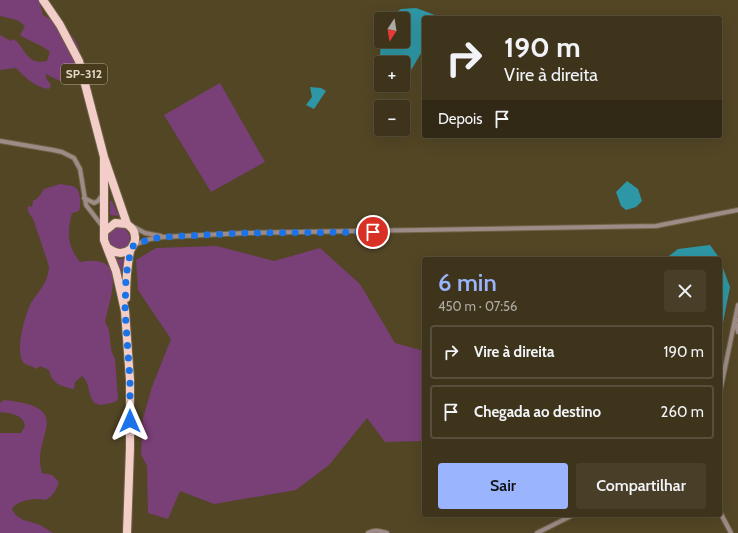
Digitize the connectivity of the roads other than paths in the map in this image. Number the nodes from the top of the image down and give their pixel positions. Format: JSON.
{"nodes":[{"id":1,"x":43,"y":0,"type":"edge"},
{"id":2,"x":0,"y":141,"type":"edge"},
{"id":3,"x":104,"y":157,"type":"junction"},
{"id":4,"x":104,"y":191,"type":"junction"},
{"id":5,"x":83,"y":198,"type":"junction"},
{"id":6,"x":738,"y":210,"type":"edge"},
{"id":7,"x":127,"y":224,"type":"junction"},
{"id":8,"x":106,"y":231,"type":"junction"},
{"id":9,"x":163,"y":237,"type":"junction"},
{"id":10,"x":132,"y":247,"type":"junction"},
{"id":11,"x":108,"y":248,"type":"junction"},
{"id":12,"x":738,"y":305,"type":"edge"},
{"id":13,"x":125,"y":311,"type":"junction"},
{"id":14,"x":736,"y":320,"type":"edge"},
{"id":15,"x":738,"y":332,"type":"edge"},
{"id":16,"x":722,"y":383,"type":"edge"},
{"id":17,"x":722,"y":516,"type":"edge"},
{"id":18,"x":569,"y":517,"type":"edge"},
{"id":19,"x":127,"y":533,"type":"edge"},
{"id":20,"x":368,"y":533,"type":"edge"},
{"id":21,"x":387,"y":533,"type":"edge"},
{"id":22,"x":537,"y":533,"type":"edge"},
{"id":23,"x":730,"y":533,"type":"edge"}],
"edges":[{"from":1,"to":3,"type":"main road","number":"SP-312"},
{"from":2,"to":5,"type":"street"},
{"from":3,"to":4,"type":"main road","number":"SP-312"},
{"from":3,"to":7,"type":"main road","number":"SP-312"},
{"from":4,"to":5,"type":"street"},
{"from":4,"to":8,"type":"main road","number":"SP-312"},
{"from":5,"to":8,"type":"street"},
{"from":6,"to":9,"type":"street"},
{"from":7,"to":8,"type":"main road"},
{"from":7,"to":9,"type":"street"},
{"from":7,"to":10,"type":"main road","number":"SP-312"},
{"from":8,"to":11,"type":"main road","number":"SP-312"},
{"from":9,"to":10,"type":"street"},
{"from":10,"to":11,"type":"main road"},
{"from":10,"to":13,"type":"main road","number":"SP-312"},
{"from":11,"to":13,"type":"main road","number":"SP-312"},
{"from":12,"to":14,"type":"street"},
{"from":13,"to":19,"type":"main road","number":"SP-312"},
{"from":14,"to":15,"type":"street"},
{"from":14,"to":16,"type":"street"},
{"from":17,"to":23,"type":"street"},
{"from":18,"to":22,"type":"street"},
{"from":20,"to":21,"type":"street"}]}
